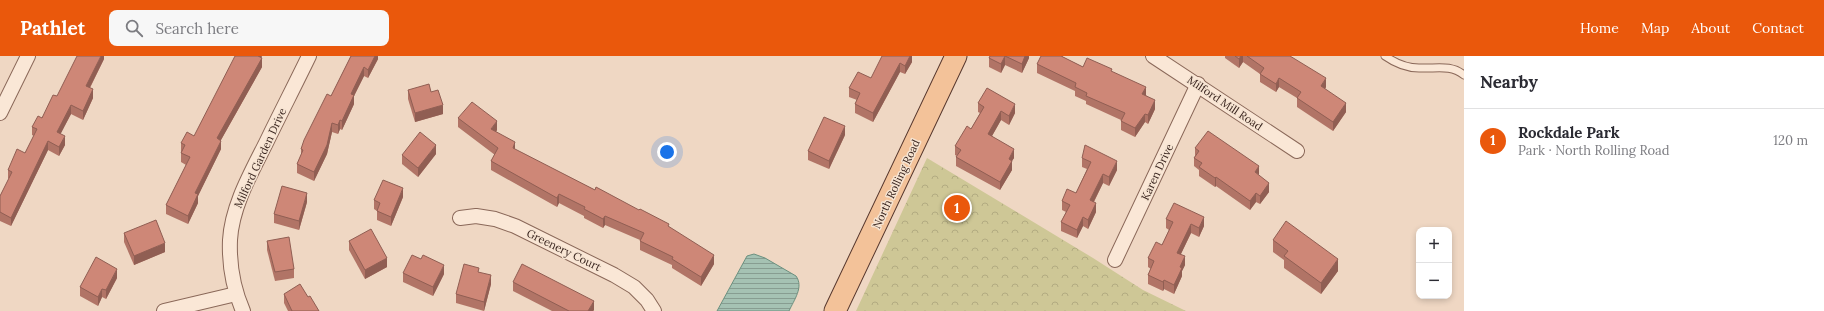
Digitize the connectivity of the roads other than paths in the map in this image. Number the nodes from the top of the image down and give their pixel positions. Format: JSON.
{"nodes":[{"id":1,"x":28,"y":56,"type":"edge"},
{"id":2,"x":309,"y":56,"type":"edge"},
{"id":3,"x":956,"y":56,"type":"edge"},
{"id":4,"x":1153,"y":56,"type":"edge"},
{"id":5,"x":1385,"y":56,"type":"edge"},
{"id":6,"x":1464,"y":75,"type":"edge"},
{"id":7,"x":1198,"y":84,"type":"junction"},
{"id":8,"x":0,"y":112,"type":"edge"},
{"id":9,"x":1297,"y":151,"type":"dead end"},
{"id":10,"x":460,"y":218,"type":"dead end"},
{"id":11,"x":1115,"y":260,"type":"dead end"},
{"id":12,"x":236,"y":294,"type":"junction"},
{"id":13,"x":164,"y":311,"type":"edge"},
{"id":14,"x":243,"y":311,"type":"edge"},
{"id":15,"x":654,"y":311,"type":"edge"},
{"id":16,"x":835,"y":311,"type":"edge"}],
"edges":[{"from":1,"to":8,"type":"street"},
{"from":2,"to":12,"type":"street","name":"Milford Garden Drive"},
{"from":3,"to":16,"type":"main road","name":"North Rolling Road"},
{"from":4,"to":7,"type":"street","name":"Milford Mill Road"},
{"from":5,"to":6,"type":"lane"},
{"from":7,"to":9,"type":"street","name":"Milford Mill Road"},
{"from":7,"to":11,"type":"street","name":"Karen Drive"},
{"from":10,"to":15,"type":"street","name":"Greenery Court"},
{"from":12,"to":13,"type":"street"},
{"from":12,"to":14,"type":"street","name":"Milford Garden Drive"}]}
